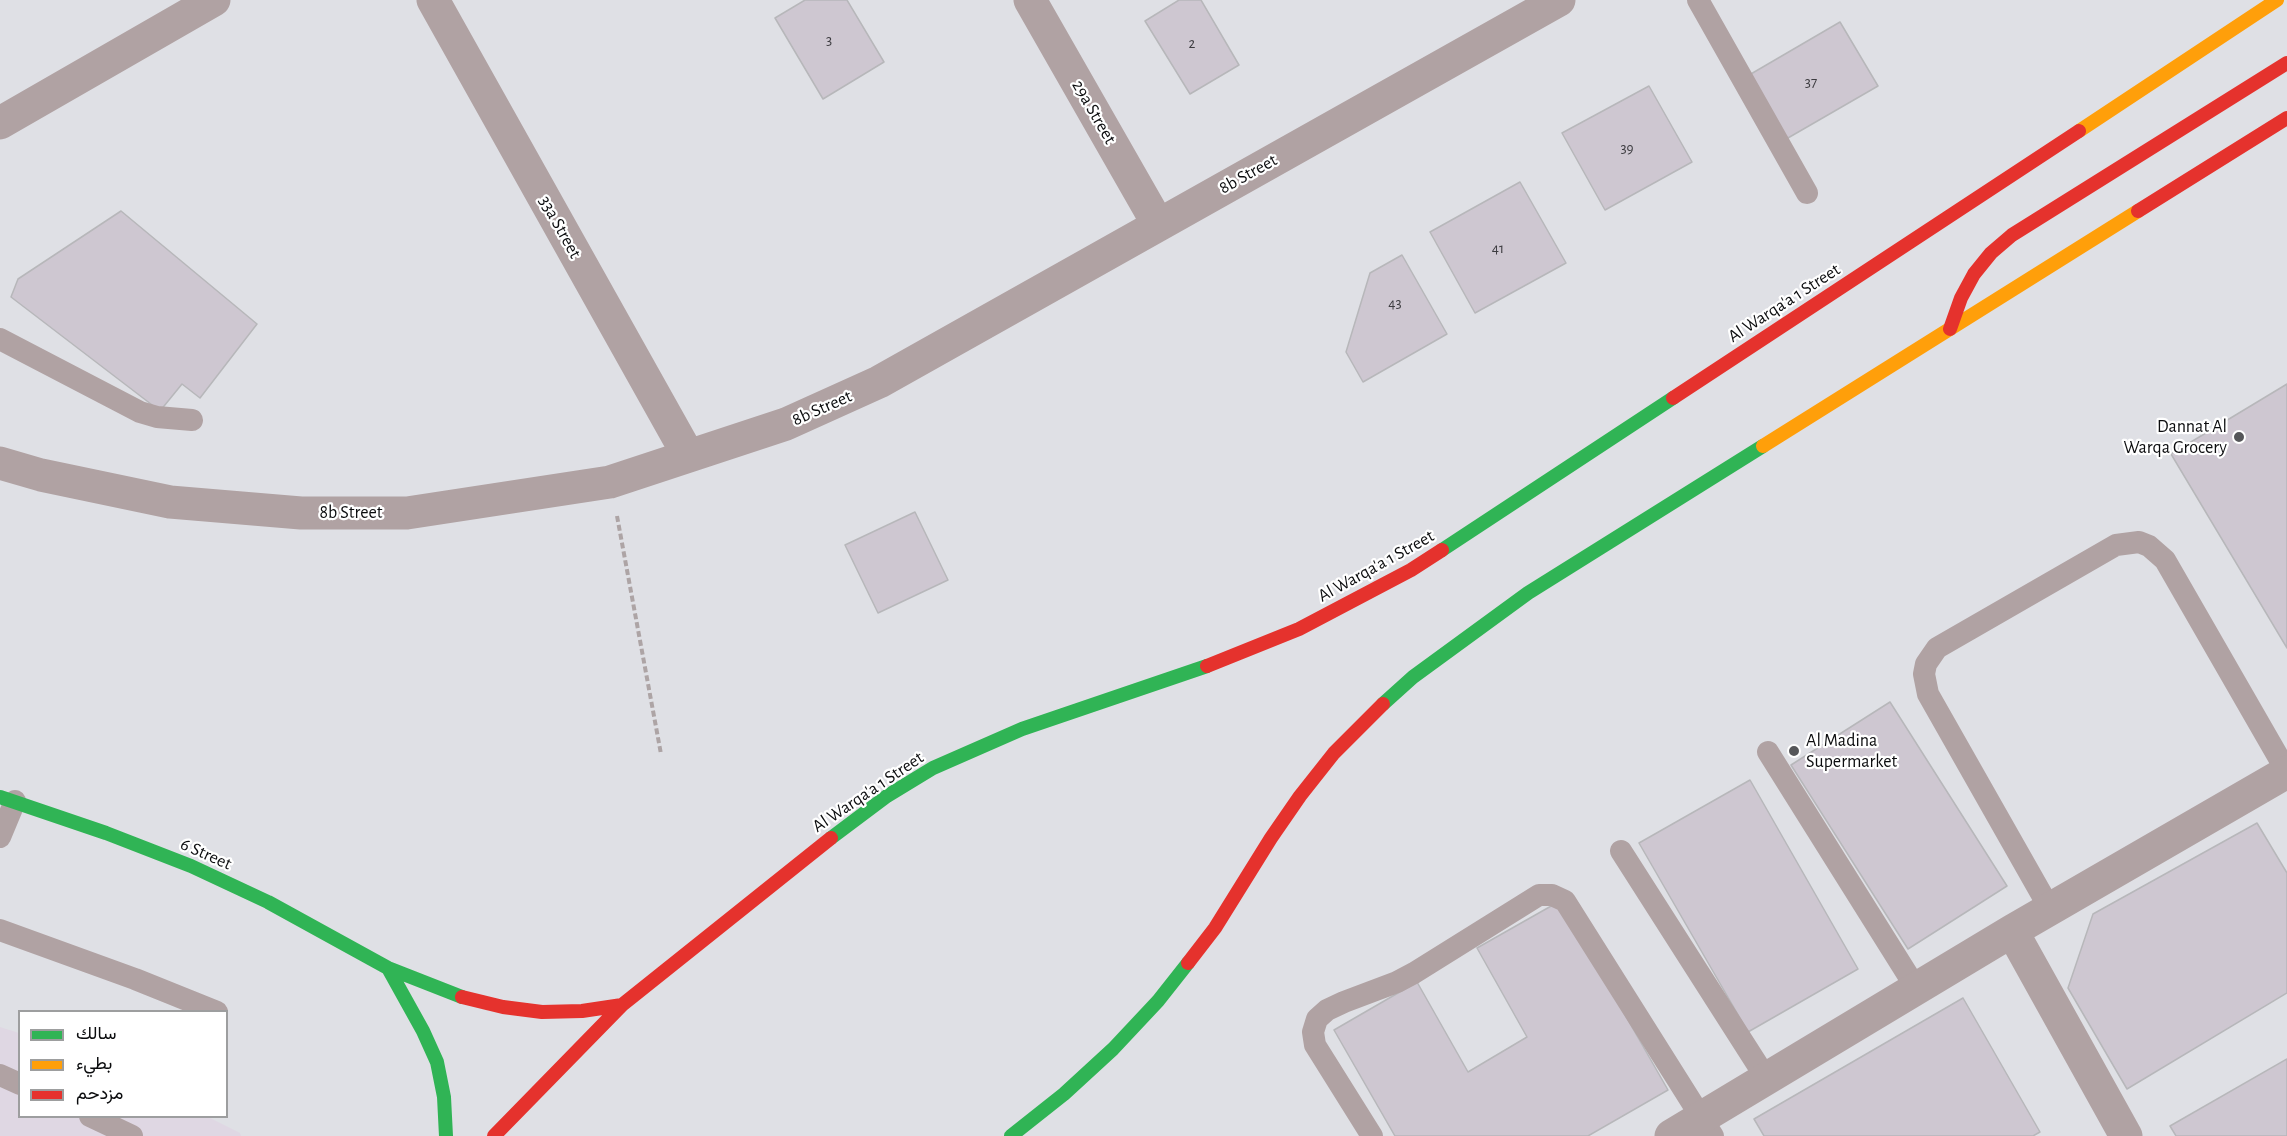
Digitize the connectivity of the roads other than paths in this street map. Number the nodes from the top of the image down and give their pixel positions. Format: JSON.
{"nodes":[{"id":1,"x":214,"y":0,"type":"edge"},
{"id":2,"x":433,"y":0,"type":"edge"},
{"id":3,"x":1030,"y":0,"type":"edge"},
{"id":4,"x":1559,"y":0,"type":"edge"},
{"id":5,"x":1698,"y":0,"type":"edge"},
{"id":6,"x":2277,"y":0,"type":"edge"},
{"id":7,"x":2287,"y":63,"type":"edge"},
{"id":8,"x":2287,"y":118,"type":"edge"},
{"id":9,"x":0,"y":123,"type":"edge"},
{"id":10,"x":1807,"y":193,"type":"dead end"},
{"id":11,"x":1158,"y":224,"type":"junction"},
{"id":12,"x":1950,"y":329,"type":"junction"},
{"id":13,"x":0,"y":339,"type":"edge"},
{"id":14,"x":192,"y":420,"type":"dead end"},
{"id":15,"x":688,"y":455,"type":"junction"},
{"id":16,"x":0,"y":463,"type":"edge"},
{"id":17,"x":1768,"y":752,"type":"dead end"},
{"id":18,"x":2287,"y":772,"type":"edge"},
{"id":19,"x":8,"y":799,"type":"edge"},
{"id":20,"x":0,"y":837,"type":"edge"},
{"id":21,"x":1621,"y":851,"type":"dead end"},
{"id":22,"x":2050,"y":909,"type":"junction"},
{"id":23,"x":0,"y":930,"type":"edge"},
{"id":24,"x":2012,"y":931,"type":"junction"},
{"id":25,"x":388,"y":968,"type":"junction"},
{"id":26,"x":1916,"y":988,"type":"junction"},
{"id":27,"x":622,"y":1005,"type":"junction"},
{"id":28,"x":214,"y":1010,"type":"edge"},
{"id":29,"x":0,"y":1076,"type":"edge"},
{"id":30,"x":1766,"y":1078,"type":"junction"},
{"id":31,"x":18,"y":1083,"type":"edge"},
{"id":32,"x":94,"y":1118,"type":"edge"},
{"id":33,"x":1707,"y":1127,"type":"edge"},
{"id":34,"x":132,"y":1136,"type":"edge"},
{"id":35,"x":446,"y":1136,"type":"edge"},
{"id":36,"x":494,"y":1136,"type":"edge"},
{"id":37,"x":1011,"y":1136,"type":"edge"},
{"id":38,"x":1372,"y":1136,"type":"edge"},
{"id":39,"x":1671,"y":1136,"type":"edge"},
{"id":40,"x":2126,"y":1136,"type":"edge"}],
"edges":[{"from":1,"to":9,"type":"street"},
{"from":2,"to":15,"type":"street","name":"33a Street"},
{"from":3,"to":11,"type":"street","name":"29a Street"},
{"from":4,"to":11,"type":"street","name":"8b Street"},
{"from":5,"to":10,"type":"lane"},
{"from":6,"to":27,"type":"main road","name":"Al Warqa'a 1 Street"},
{"from":7,"to":12,"type":"main road"},
{"from":8,"to":12,"type":"main road"},
{"from":11,"to":15,"type":"street","name":"8b Street"},
{"from":12,"to":37,"type":"main road"},
{"from":13,"to":14,"type":"lane"},
{"from":15,"to":16,"type":"street","name":"8b Street"},
{"from":17,"to":26,"type":"lane"},
{"from":18,"to":22,"type":"street"},
{"from":18,"to":22,"type":"lane"},
{"from":19,"to":20,"type":"lane"},
{"from":19,"to":25,"type":"main road","name":"6 Street"},
{"from":21,"to":30,"type":"lane"},
{"from":22,"to":24,"type":"street"},
{"from":23,"to":28,"type":"lane"},
{"from":24,"to":26,"type":"street"},
{"from":24,"to":40,"type":"street"},
{"from":25,"to":27,"type":"main road","name":"6 Street"},
{"from":25,"to":35,"type":"main road"},
{"from":26,"to":30,"type":"street"},
{"from":27,"to":36,"type":"main road","name":"Al Warqa'a 1 Street"},
{"from":29,"to":31,"type":"lane"},
{"from":30,"to":33,"type":"street"},
{"from":32,"to":34,"type":"lane"},
{"from":33,"to":38,"type":"lane"},
{"from":33,"to":39,"type":"street"}]}
